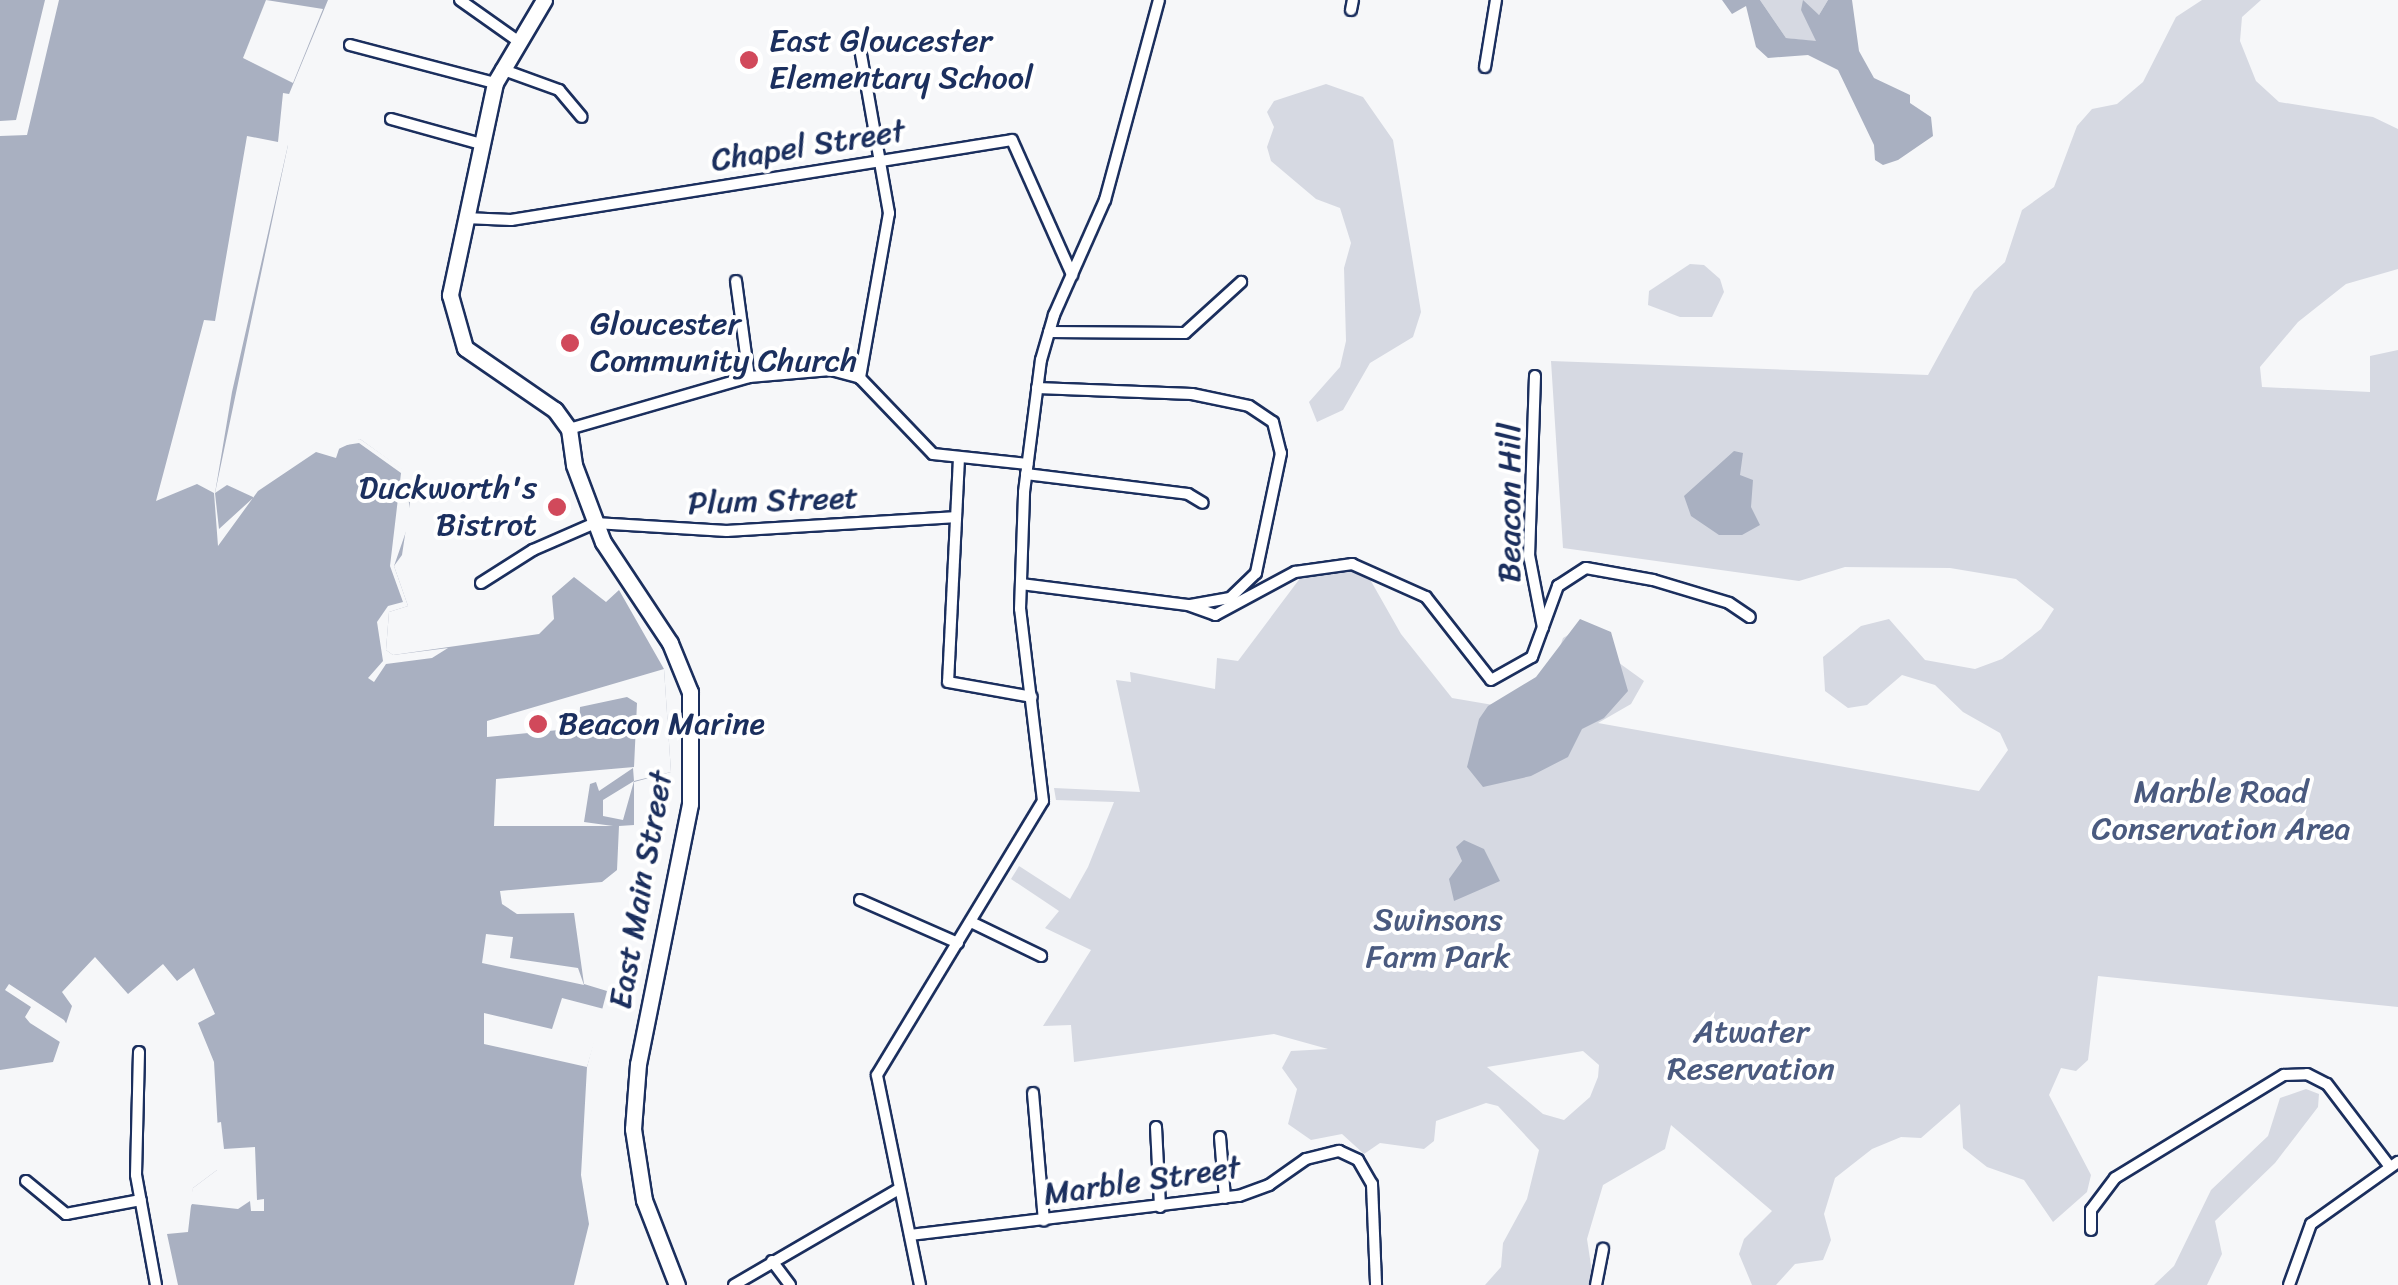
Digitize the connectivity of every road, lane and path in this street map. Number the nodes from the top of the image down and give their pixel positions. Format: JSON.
{"nodes":[{"id":1,"x":460,"y":0,"type":"edge"},
{"id":2,"x":544,"y":0,"type":"edge"},
{"id":3,"x":1159,"y":0,"type":"edge"},
{"id":4,"x":1496,"y":0,"type":"edge"},
{"id":5,"x":518,"y":41,"type":"junction"},
{"id":6,"x":859,"y":43,"type":"dead end"},
{"id":7,"x":350,"y":45,"type":"dead end"},
{"id":8,"x":1484,"y":67,"type":"dead end"},
{"id":9,"x":498,"y":76,"type":"junction"},
{"id":10,"x":582,"y":117,"type":"dead end"},
{"id":11,"x":390,"y":119,"type":"dead end"},
{"id":12,"x":481,"y":144,"type":"junction"},
{"id":13,"x":877,"y":160,"type":"junction"},
{"id":14,"x":465,"y":218,"type":"junction"},
{"id":15,"x":1072,"y":275,"type":"junction"},
{"id":16,"x":736,"y":281,"type":"dead end"},
{"id":17,"x":1240,"y":282,"type":"dead end"},
{"id":18,"x":1049,"y":332,"type":"junction"},
{"id":19,"x":1536,"y":376,"type":"dead end"},
{"id":20,"x":749,"y":378,"type":"junction"},
{"id":21,"x":860,"y":378,"type":"junction"},
{"id":22,"x":1038,"y":388,"type":"junction"},
{"id":23,"x":568,"y":428,"type":"junction"},
{"id":24,"x":958,"y":458,"type":"junction"},
{"id":25,"x":1026,"y":469,"type":"junction"},
{"id":26,"x":1203,"y":502,"type":"dead end"},
{"id":27,"x":953,"y":517,"type":"junction"},
{"id":28,"x":594,"y":523,"type":"junction"},
{"id":29,"x":481,"y":583,"type":"dead end"},
{"id":30,"x":1021,"y":584,"type":"junction"},
{"id":31,"x":1188,"y":605,"type":"junction"},
{"id":32,"x":1750,"y":617,"type":"dead end"},
{"id":33,"x":1544,"y":629,"type":"junction"},
{"id":34,"x":1032,"y":698,"type":"junction"},
{"id":35,"x":860,"y":900,"type":"dead end"},
{"id":36,"x":971,"y":922,"type":"junction"},
{"id":37,"x":958,"y":943,"type":"junction"},
{"id":38,"x":1042,"y":956,"type":"dead end"},
{"id":39,"x":139,"y":1052,"type":"dead end"},
{"id":40,"x":1033,"y":1093,"type":"dead end"},
{"id":41,"x":1156,"y":1127,"type":"dead end"},
{"id":42,"x":1220,"y":1136,"type":"dead end"},
{"id":43,"x":2394,"y":1164,"type":"edge"},
{"id":44,"x":26,"y":1181,"type":"dead end"},
{"id":45,"x":900,"y":1190,"type":"junction"},
{"id":46,"x":1225,"y":1198,"type":"junction"},
{"id":47,"x":141,"y":1200,"type":"junction"},
{"id":48,"x":1160,"y":1207,"type":"junction"},
{"id":49,"x":1044,"y":1221,"type":"junction"},
{"id":50,"x":2091,"y":1230,"type":"dead end"},
{"id":51,"x":910,"y":1235,"type":"junction"},
{"id":52,"x":1602,"y":1249,"type":"dead end"},
{"id":53,"x":772,"y":1260,"type":"junction"},
{"id":54,"x":156,"y":1285,"type":"edge"},
{"id":55,"x":677,"y":1285,"type":"edge"},
{"id":56,"x":734,"y":1285,"type":"edge"},
{"id":57,"x":790,"y":1285,"type":"edge"},
{"id":58,"x":920,"y":1285,"type":"edge"},
{"id":59,"x":1376,"y":1285,"type":"edge"},
{"id":60,"x":1596,"y":1285,"type":"edge"},
{"id":61,"x":2290,"y":1285,"type":"edge"}],
"edges":[{"from":1,"to":5,"type":"street"},
{"from":2,"to":5,"type":"main road"},
{"from":3,"to":15,"type":"street"},
{"from":4,"to":8,"type":"street"},
{"from":5,"to":9,"type":"main road"},
{"from":6,"to":13,"type":"street"},
{"from":7,"to":9,"type":"street"},
{"from":9,"to":10,"type":"street"},
{"from":9,"to":12,"type":"main road"},
{"from":11,"to":12,"type":"street"},
{"from":12,"to":14,"type":"main road"},
{"from":13,"to":14,"type":"street","name":"Chapel Street"},
{"from":13,"to":15,"type":"street","name":"Chapel Street"},
{"from":13,"to":21,"type":"street"},
{"from":14,"to":23,"type":"main road"},
{"from":15,"to":18,"type":"street"},
{"from":16,"to":20,"type":"street"},
{"from":17,"to":18,"type":"street"},
{"from":18,"to":22,"type":"street"},
{"from":19,"to":33,"type":"street","name":"Beacon Hill"},
{"from":20,"to":21,"type":"street"},
{"from":20,"to":23,"type":"street"},
{"from":21,"to":24,"type":"street"},
{"from":22,"to":25,"type":"street"},
{"from":22,"to":31,"type":"street"},
{"from":23,"to":28,"type":"main road","name":"East Main Street"},
{"from":24,"to":25,"type":"street"},
{"from":24,"to":27,"type":"street"},
{"from":25,"to":26,"type":"street"},
{"from":25,"to":30,"type":"street"},
{"from":27,"to":28,"type":"street","name":"Plum Street"},
{"from":27,"to":34,"type":"street"},
{"from":28,"to":29,"type":"street"},
{"from":28,"to":55,"type":"main road","name":"East Main Street"},
{"from":30,"to":31,"type":"street"},
{"from":30,"to":34,"type":"street"},
{"from":31,"to":33,"type":"street"},
{"from":32,"to":33,"type":"street"},
{"from":34,"to":36,"type":"street"},
{"from":35,"to":37,"type":"street"},
{"from":36,"to":37,"type":"street"},
{"from":36,"to":38,"type":"street"},
{"from":37,"to":45,"type":"street"},
{"from":39,"to":47,"type":"street"},
{"from":40,"to":49,"type":"street"},
{"from":41,"to":48,"type":"street"},
{"from":42,"to":46,"type":"street"},
{"from":43,"to":50,"type":"street"},
{"from":43,"to":61,"type":"street"},
{"from":44,"to":47,"type":"street"},
{"from":45,"to":51,"type":"street"},
{"from":45,"to":53,"type":"street"},
{"from":46,"to":48,"type":"street","name":"Marble Street"},
{"from":46,"to":59,"type":"street","name":"Marble Street"},
{"from":47,"to":54,"type":"street"},
{"from":48,"to":49,"type":"street","name":"Marble Street"},
{"from":49,"to":51,"type":"street","name":"Marble Street"},
{"from":51,"to":58,"type":"street"},
{"from":52,"to":60,"type":"street"},
{"from":53,"to":56,"type":"street"},
{"from":53,"to":57,"type":"street"}]}
